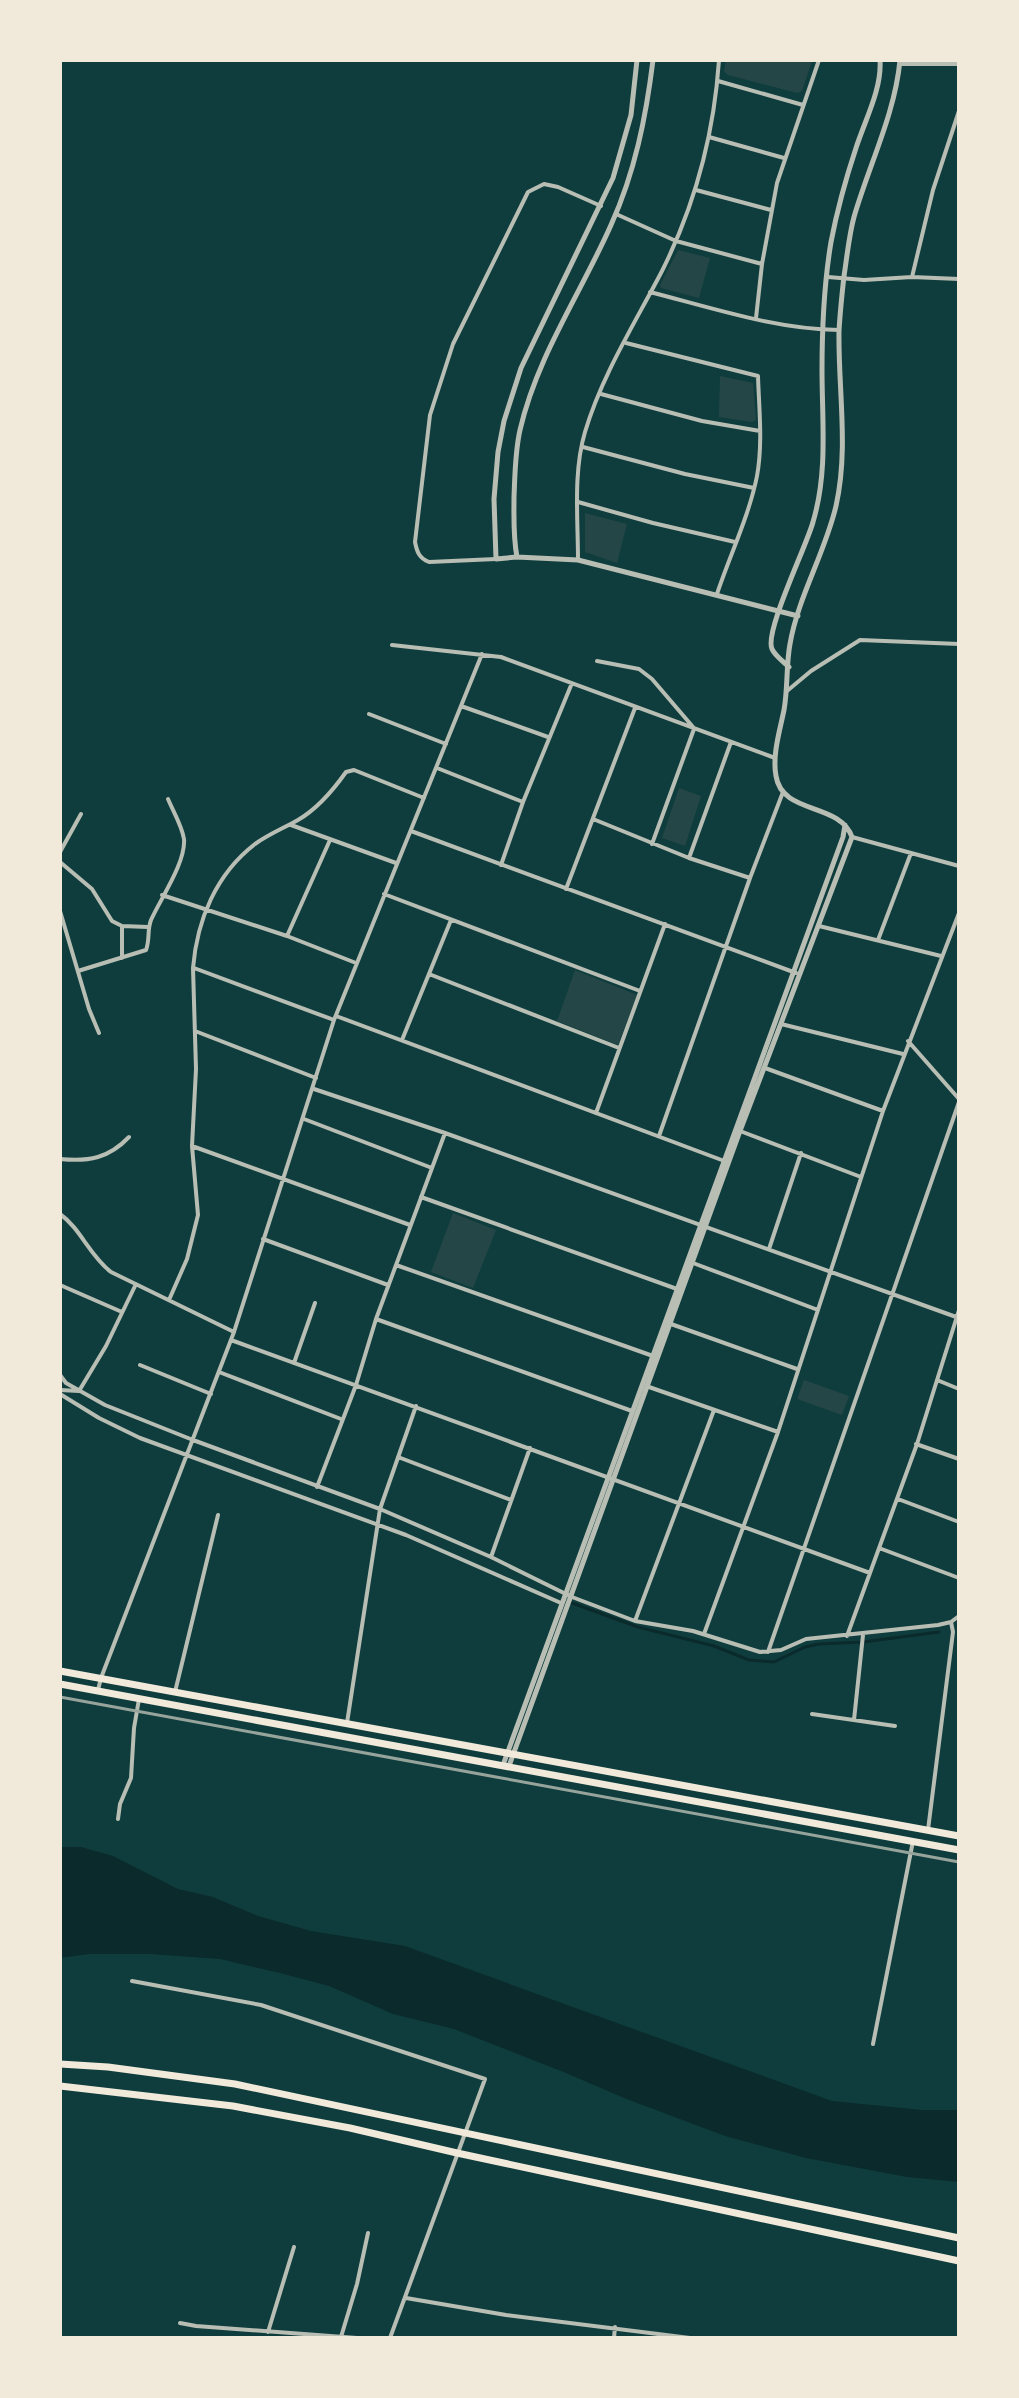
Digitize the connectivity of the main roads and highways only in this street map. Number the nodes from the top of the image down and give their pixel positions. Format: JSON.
{"nodes":[{"id":1,"x":60,"y":1671,"type":"edge"},
{"id":2,"x":60,"y":1684,"type":"edge"},
{"id":3,"x":959,"y":1836,"type":"edge"},
{"id":4,"x":959,"y":1850,"type":"edge"},
{"id":5,"x":60,"y":2064,"type":"edge"},
{"id":6,"x":60,"y":2086,"type":"edge"},
{"id":7,"x":959,"y":2238,"type":"edge"},
{"id":8,"x":959,"y":2261,"type":"edge"}],
"edges":[{"from":1,"to":3,"type":"highway"},
{"from":2,"to":4,"type":"highway"},
{"from":5,"to":7,"type":"highway"},
{"from":6,"to":8,"type":"highway"}]}
